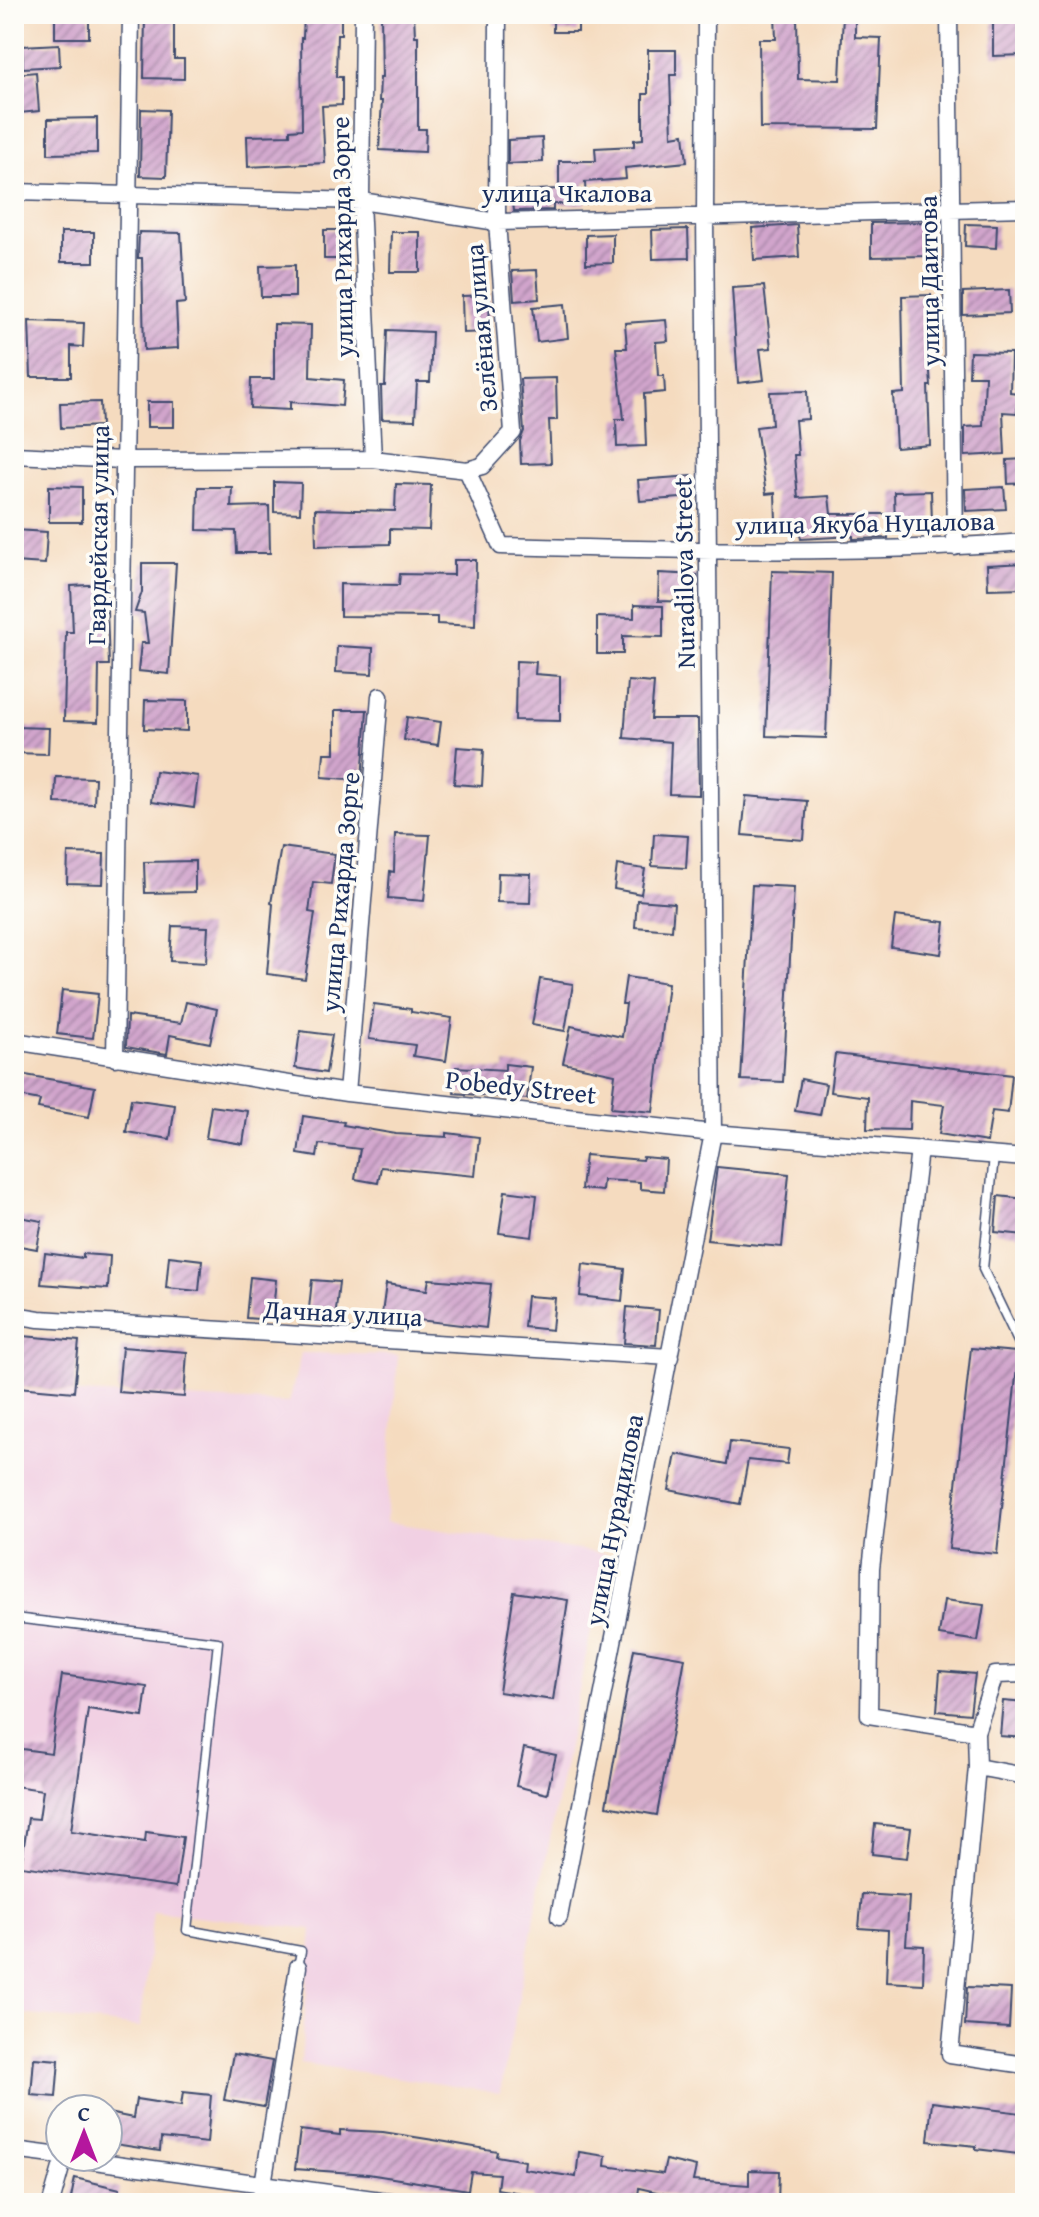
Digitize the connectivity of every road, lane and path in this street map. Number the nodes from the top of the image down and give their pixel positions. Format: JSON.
{"nodes":[{"id":1,"x":131,"y":14,"type":"edge"},
{"id":2,"x":363,"y":14,"type":"edge"},
{"id":3,"x":498,"y":14,"type":"edge"},
{"id":4,"x":706,"y":14,"type":"edge"},
{"id":5,"x":949,"y":14,"type":"edge"},
{"id":6,"x":14,"y":192,"type":"edge"},
{"id":7,"x":129,"y":195,"type":"junction"},
{"id":8,"x":361,"y":201,"type":"junction"},
{"id":9,"x":1025,"y":208,"type":"edge"},
{"id":10,"x":952,"y":209,"type":"junction"},
{"id":11,"x":705,"y":215,"type":"junction"},
{"id":12,"x":497,"y":222,"type":"junction"},
{"id":13,"x":14,"y":455,"type":"edge"},
{"id":14,"x":373,"y":459,"type":"junction"},
{"id":15,"x":123,"y":460,"type":"junction"},
{"id":16,"x":467,"y":470,"type":"junction"},
{"id":17,"x":1025,"y":542,"type":"edge"},
{"id":18,"x":955,"y":547,"type":"junction"},
{"id":19,"x":708,"y":551,"type":"junction"},
{"id":20,"x":380,"y":696,"type":"dead end"},
{"id":21,"x":14,"y":1041,"type":"edge"},
{"id":22,"x":115,"y":1058,"type":"junction"},
{"id":23,"x":347,"y":1093,"type":"junction"},
{"id":24,"x":713,"y":1133,"type":"junction"},
{"id":25,"x":919,"y":1149,"type":"junction"},
{"id":26,"x":994,"y":1156,"type":"junction"},
{"id":27,"x":1025,"y":1158,"type":"edge"},
{"id":28,"x":14,"y":1315,"type":"edge"},
{"id":29,"x":1025,"y":1356,"type":"edge"},
{"id":30,"x":670,"y":1357,"type":"junction"},
{"id":31,"x":14,"y":1618,"type":"edge"},
{"id":32,"x":1025,"y":1674,"type":"edge"},
{"id":33,"x":976,"y":1732,"type":"junction"},
{"id":34,"x":977,"y":1767,"type":"junction"},
{"id":35,"x":1025,"y":1776,"type":"edge"},
{"id":36,"x":559,"y":1917,"type":"dead end"},
{"id":37,"x":298,"y":1967,"type":"joint"},
{"id":38,"x":1025,"y":2065,"type":"edge"},
{"id":39,"x":14,"y":2150,"type":"edge"},
{"id":40,"x":44,"y":2154,"type":"edge"},
{"id":41,"x":124,"y":2165,"type":"edge"},
{"id":42,"x":59,"y":2173,"type":"edge"},
{"id":43,"x":264,"y":2185,"type":"junction"},
{"id":44,"x":51,"y":2203,"type":"edge"},
{"id":45,"x":260,"y":2203,"type":"edge"},
{"id":46,"x":403,"y":2203,"type":"edge"}],
"edges":[{"from":1,"to":7,"type":"street","name":"Гвардейская улица"},
{"from":2,"to":8,"type":"street","name":"улица Рихарда Зорге"},
{"from":3,"to":12,"type":"street","name":"Зелёная улица"},
{"from":4,"to":11,"type":"street","name":"Nuradilova Street"},
{"from":5,"to":10,"type":"street","name":"улица Даитова"},
{"from":6,"to":7,"type":"street","name":"улица Чкалова"},
{"from":7,"to":8,"type":"street","name":"улица Чкалова"},
{"from":7,"to":15,"type":"street","name":"Гвардейская улица"},
{"from":8,"to":12,"type":"street","name":"улица Чкалова"},
{"from":8,"to":14,"type":"street","name":"улица Рихарда Зорге"},
{"from":9,"to":10,"type":"street","name":"улица Чкалова"},
{"from":10,"to":11,"type":"street","name":"улица Чкалова"},
{"from":10,"to":18,"type":"street","name":"улица Даитова"},
{"from":11,"to":12,"type":"street","name":"улица Чкалова"},
{"from":11,"to":19,"type":"street","name":"Nuradilova Street"},
{"from":12,"to":16,"type":"street","name":"Зелёная улица"},
{"from":13,"to":15,"type":"street"},
{"from":14,"to":15,"type":"street"},
{"from":14,"to":16,"type":"street"},
{"from":15,"to":22,"type":"street","name":"Гвардейская улица"},
{"from":16,"to":19,"type":"street","name":"улица Якуба Нуцалова"},
{"from":17,"to":18,"type":"street","name":"улица Якуба Нуцалова"},
{"from":18,"to":19,"type":"street","name":"улица Якуба Нуцалова"},
{"from":19,"to":24,"type":"street","name":"Nuradilova Street"},
{"from":20,"to":23,"type":"street","name":"улица Рихарда Зорге"},
{"from":21,"to":22,"type":"street","name":"Pobedy Street"},
{"from":22,"to":23,"type":"street","name":"Pobedy Street"},
{"from":23,"to":24,"type":"street","name":"Pobedy Street"},
{"from":24,"to":25,"type":"street","name":"Pobedy Street"},
{"from":24,"to":30,"type":"street","name":"улица Нурадилова"},
{"from":25,"to":26,"type":"street","name":"Pobedy Street"},
{"from":25,"to":33,"type":"street"},
{"from":26,"to":27,"type":"street","name":"Pobedy Street"},
{"from":26,"to":29,"type":"lane"},
{"from":28,"to":30,"type":"street","name":"Дачная улица"},
{"from":30,"to":36,"type":"street","name":"улица Нурадилова"},
{"from":31,"to":37,"type":"lane"},
{"from":32,"to":33,"type":"street"},
{"from":33,"to":34,"type":"street"},
{"from":34,"to":35,"type":"street"},
{"from":34,"to":38,"type":"street"},
{"from":37,"to":43,"type":"street"},
{"from":39,"to":40,"type":"street"},
{"from":41,"to":43,"type":"street"},
{"from":42,"to":44,"type":"street"},
{"from":43,"to":45,"type":"street"},
{"from":43,"to":46,"type":"street"}]}
